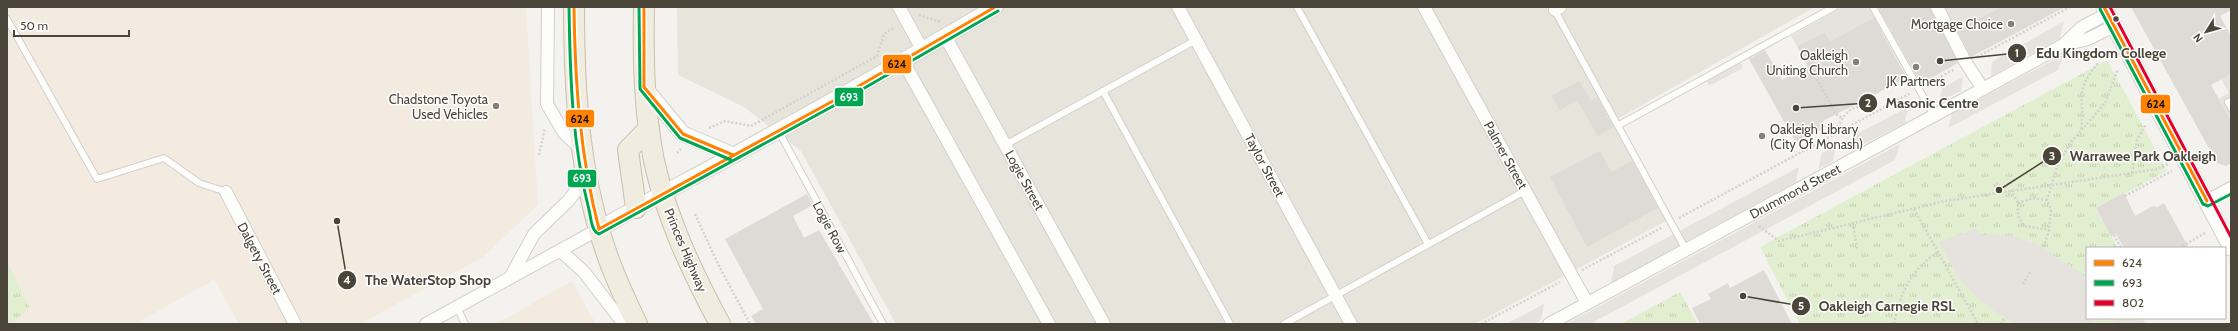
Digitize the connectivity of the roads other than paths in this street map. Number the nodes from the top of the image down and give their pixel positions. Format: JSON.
{"nodes":[{"id":1,"x":548,"y":7,"type":"edge"},
{"id":2,"x":574,"y":7,"type":"edge"},
{"id":3,"x":644,"y":7,"type":"edge"},
{"id":4,"x":899,"y":7,"type":"edge"},
{"id":5,"x":995,"y":7,"type":"edge"},
{"id":6,"x":1178,"y":7,"type":"edge"},
{"id":7,"x":1297,"y":7,"type":"edge"},
{"id":8,"x":1424,"y":7,"type":"edge"},
{"id":9,"x":1834,"y":7,"type":"edge"},
{"id":10,"x":1873,"y":7,"type":"edge"},
{"id":11,"x":1936,"y":7,"type":"edge"},
{"id":12,"x":1556,"y":8,"type":"edge"},
{"id":13,"x":2108,"y":16,"type":"edge"},
{"id":14,"x":7,"y":19,"type":"edge"},
{"id":15,"x":945,"y":36,"type":"junction"},
{"id":16,"x":1196,"y":40,"type":"junction"},
{"id":17,"x":922,"y":49,"type":"junction"},
{"id":18,"x":903,"y":61,"type":"junction"},
{"id":19,"x":644,"y":87,"type":"junction"},
{"id":20,"x":1984,"y":89,"type":"junction"},
{"id":21,"x":1103,"y":91,"type":"junction"},
{"id":22,"x":2231,"y":100,"type":"edge"},
{"id":23,"x":2231,"y":108,"type":"edge"},
{"id":24,"x":1934,"y":116,"type":"junction"},
{"id":25,"x":1619,"y":125,"type":"junction"},
{"id":26,"x":649,"y":128,"type":"junction"},
{"id":27,"x":778,"y":130,"type":"junction"},
{"id":28,"x":1005,"y":145,"type":"junction"},
{"id":29,"x":581,"y":149,"type":"junction"},
{"id":30,"x":733,"y":155,"type":"junction"},
{"id":31,"x":586,"y":178,"type":"junction"},
{"id":32,"x":2231,"y":188,"type":"edge"},
{"id":33,"x":1526,"y":191,"type":"junction"},
{"id":34,"x":226,"y":192,"type":"joint"},
{"id":35,"x":663,"y":192,"type":"junction"},
{"id":36,"x":2207,"y":201,"type":"junction"},
{"id":37,"x":636,"y":208,"type":"junction"},
{"id":38,"x":599,"y":229,"type":"junction"},
{"id":39,"x":1428,"y":244,"type":"junction"},
{"id":40,"x":2231,"y":248,"type":"edge"},
{"id":41,"x":1686,"y":250,"type":"junction"},
{"id":42,"x":561,"y":251,"type":"junction"},
{"id":43,"x":510,"y":278,"type":"junction"},
{"id":44,"x":1335,"y":295,"type":"junction"},
{"id":45,"x":1587,"y":303,"type":"junction"},
{"id":46,"x":457,"y":307,"type":"junction"},
{"id":47,"x":295,"y":324,"type":"edge"},
{"id":48,"x":426,"y":324,"type":"edge"},
{"id":49,"x":465,"y":324,"type":"edge"},
{"id":50,"x":624,"y":324,"type":"edge"},
{"id":51,"x":637,"y":324,"type":"edge"},
{"id":52,"x":720,"y":324,"type":"edge"},
{"id":53,"x":882,"y":324,"type":"edge"},
{"id":54,"x":1049,"y":324,"type":"edge"},
{"id":55,"x":1104,"y":324,"type":"edge"},
{"id":56,"x":1230,"y":324,"type":"edge"},
{"id":57,"x":1284,"y":324,"type":"edge"},
{"id":58,"x":1351,"y":324,"type":"edge"},
{"id":59,"x":1549,"y":324,"type":"edge"}],
"edges":[{"from":1,"to":29,"type":"street"},
{"from":2,"to":29,"type":"highway"},
{"from":3,"to":19,"type":"highway","name":"Princes Highway"},
{"from":4,"to":17,"type":"street"},
{"from":5,"to":15,"type":"street"},
{"from":6,"to":16,"type":"street","name":"Taylor Street"},
{"from":7,"to":39,"type":"lane"},
{"from":8,"to":33,"type":"street","name":"Palmer Street"},
{"from":9,"to":25,"type":"lane"},
{"from":10,"to":24,"type":"lane"},
{"from":11,"to":20,"type":"street"},
{"from":12,"to":25,"type":"lane"},
{"from":13,"to":20,"type":"street","name":"Drummond Street"},
{"from":13,"to":36,"type":"street"},
{"from":14,"to":34,"type":"lane"},
{"from":15,"to":17,"type":"street"},
{"from":15,"to":28,"type":"street","name":"Logie Street"},
{"from":16,"to":21,"type":"lane"},
{"from":16,"to":44,"type":"street","name":"Taylor Street"},
{"from":17,"to":18,"type":"street"},
{"from":18,"to":27,"type":"street"},
{"from":18,"to":54,"type":"street"},
{"from":19,"to":26,"type":"highway","name":"Princes Highway"},
{"from":19,"to":30,"type":"street"},
{"from":20,"to":24,"type":"street","name":"Drummond Street"},
{"from":21,"to":28,"type":"lane"},
{"from":21,"to":56,"type":"lane"},
{"from":22,"to":23,"type":"lane"},
{"from":24,"to":41,"type":"street","name":"Drummond Street"},
{"from":25,"to":41,"type":"lane"},
{"from":26,"to":35,"type":"highway","name":"Princes Highway"},
{"from":26,"to":37,"type":"highway"},
{"from":27,"to":30,"type":"street"},
{"from":27,"to":53,"type":"lane","name":"Logie Row"},
{"from":28,"to":55,"type":"street","name":"Logie Street"},
{"from":29,"to":31,"type":"highway"},
{"from":30,"to":35,"type":"street"},
{"from":31,"to":38,"type":"highway"},
{"from":31,"to":43,"type":"street"},
{"from":32,"to":36,"type":"street"},
{"from":33,"to":39,"type":"lane"},
{"from":33,"to":45,"type":"street","name":"Palmer Street"},
{"from":34,"to":47,"type":"street","name":"Dalgety Street"},
{"from":35,"to":37,"type":"street"},
{"from":35,"to":52,"type":"highway","name":"Princes Highway"},
{"from":36,"to":40,"type":"street"},
{"from":37,"to":38,"type":"street"},
{"from":38,"to":42,"type":"street"},
{"from":38,"to":51,"type":"highway"},
{"from":39,"to":44,"type":"lane"},
{"from":41,"to":45,"type":"street","name":"Drummond Street"},
{"from":42,"to":43,"type":"street"},
{"from":42,"to":50,"type":"street"},
{"from":43,"to":46,"type":"street"},
{"from":44,"to":57,"type":"lane"},
{"from":44,"to":58,"type":"street","name":"Taylor Street"},
{"from":45,"to":59,"type":"street","name":"Drummond Street"},
{"from":46,"to":48,"type":"street"},
{"from":46,"to":49,"type":"lane"}]}
